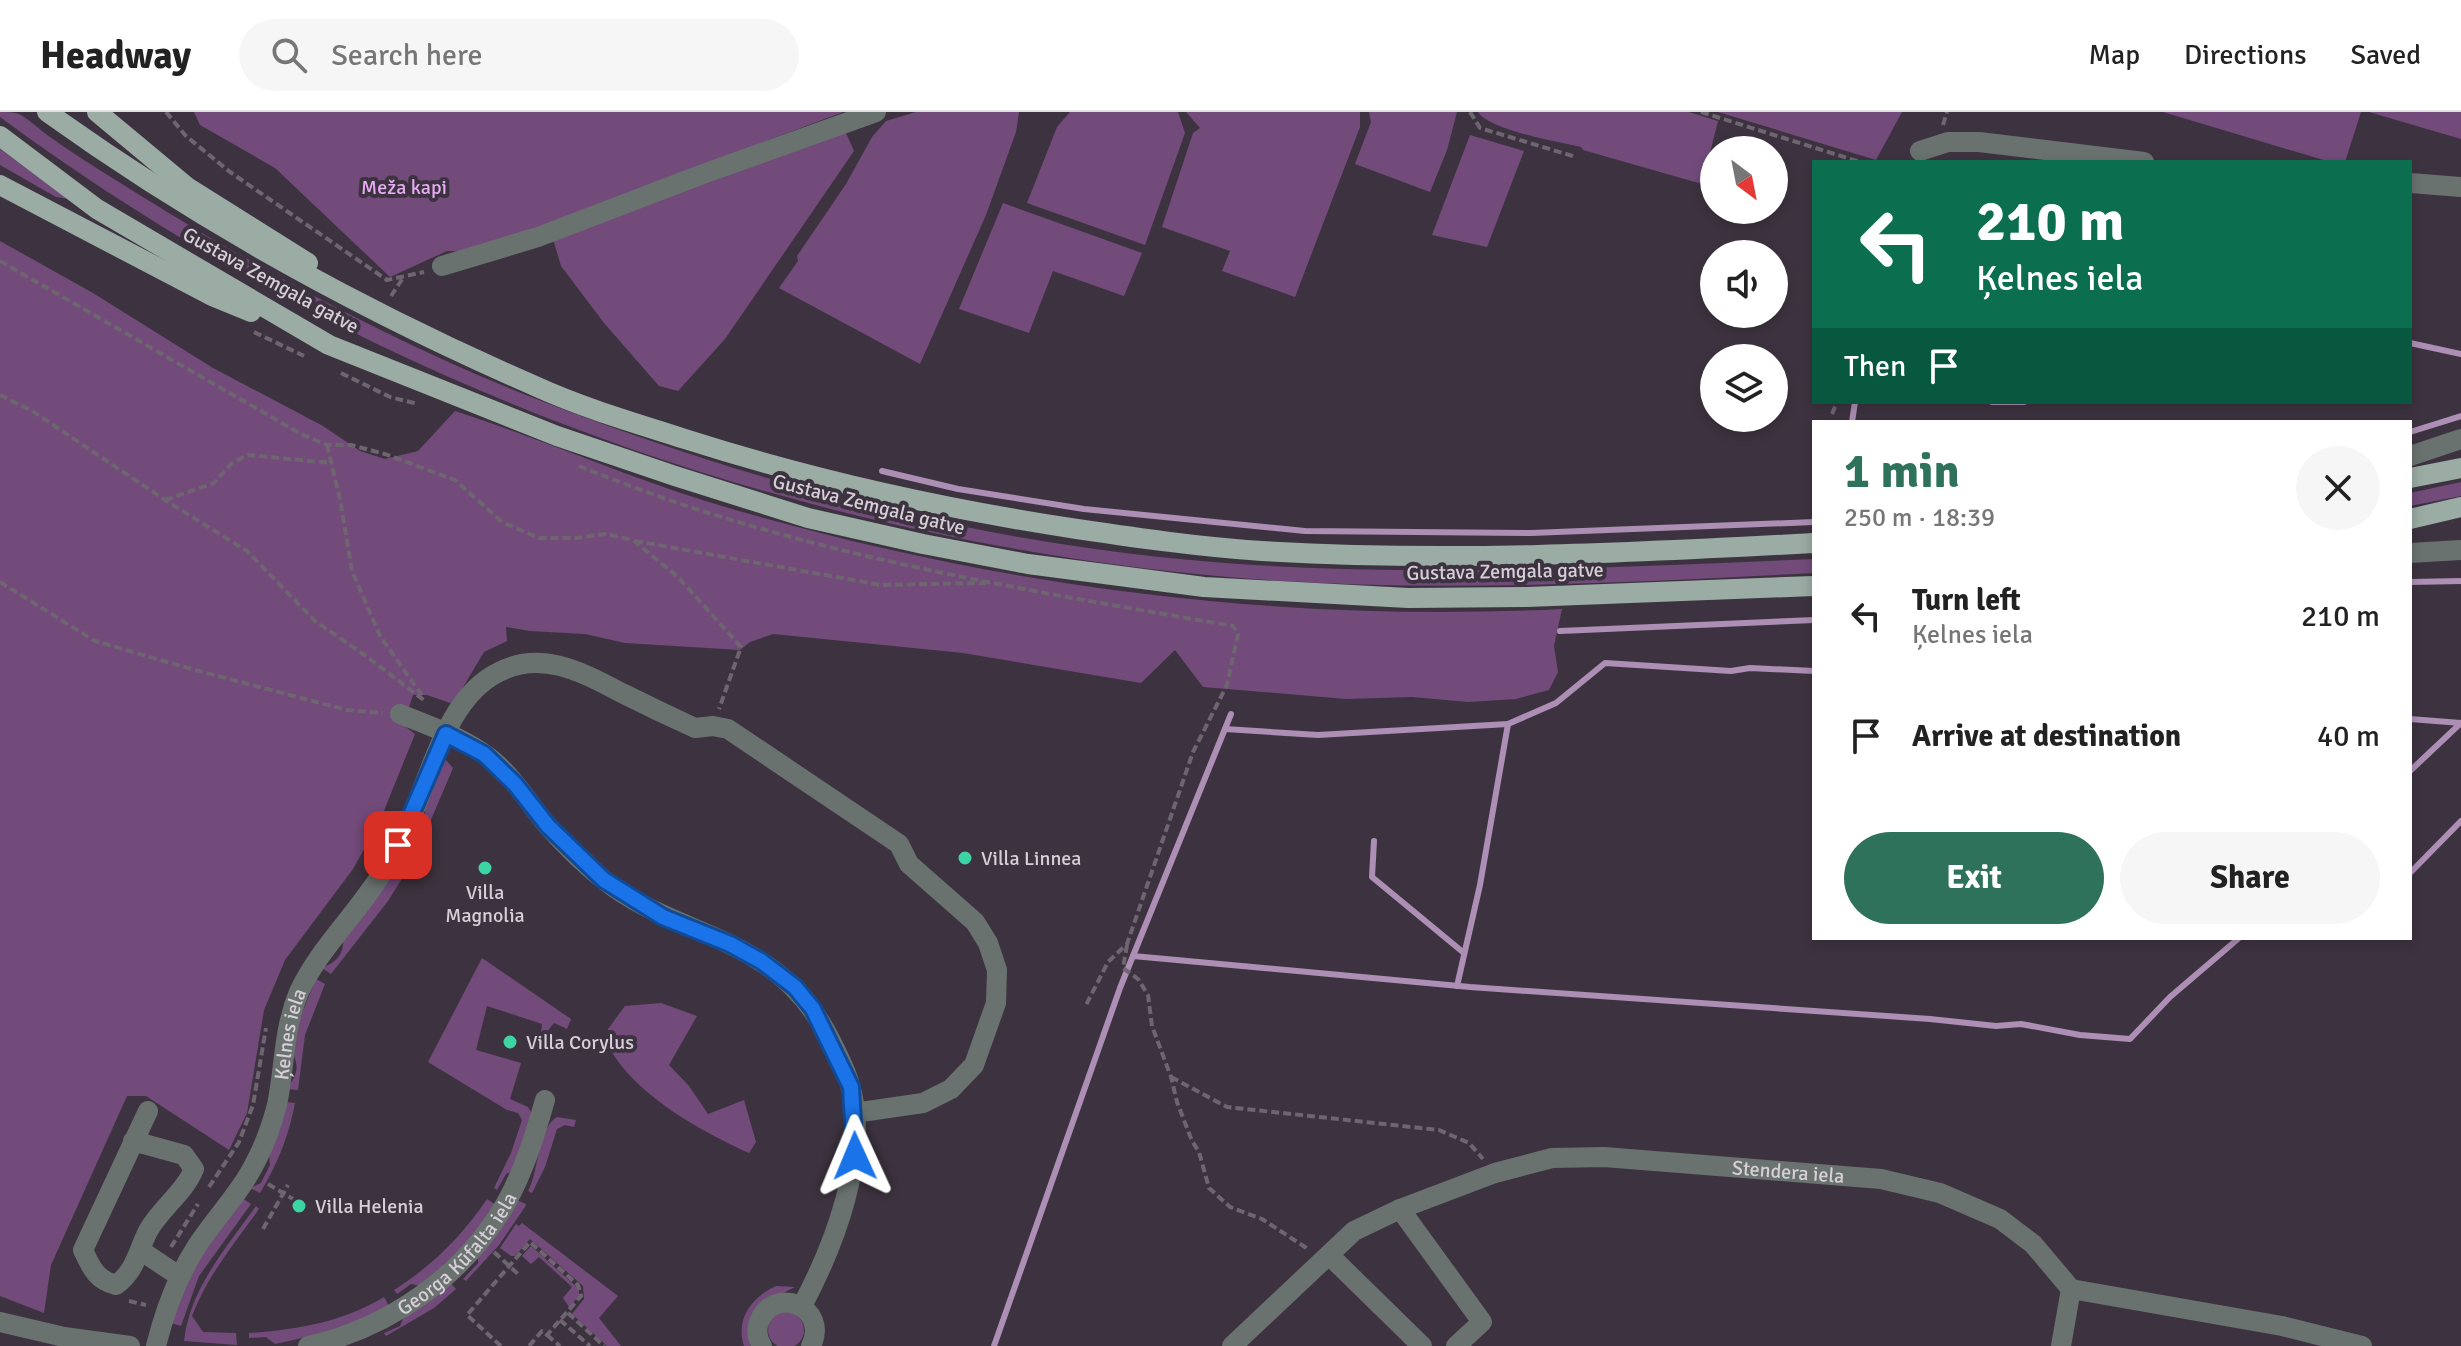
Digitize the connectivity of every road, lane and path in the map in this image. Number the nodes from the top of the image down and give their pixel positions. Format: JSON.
{"nodes":[{"id":1,"x":47,"y":112,"type":"edge"},
{"id":2,"x":97,"y":112,"type":"edge"},
{"id":3,"x":166,"y":112,"type":"edge"},
{"id":4,"x":876,"y":112,"type":"edge"},
{"id":5,"x":1470,"y":112,"type":"edge"},
{"id":6,"x":1701,"y":112,"type":"edge"},
{"id":7,"x":0,"y":136,"type":"edge"},
{"id":8,"x":1920,"y":151,"type":"dead end"},
{"id":9,"x":1576,"y":157,"type":"dead end"},
{"id":10,"x":1854,"y":160,"type":"edge"},
{"id":11,"x":2128,"y":160,"type":"edge"},
{"id":12,"x":2412,"y":183,"type":"edge"},
{"id":13,"x":0,"y":185,"type":"edge"},
{"id":14,"x":2461,"y":187,"type":"edge"},
{"id":15,"x":0,"y":264,"type":"edge"},
{"id":16,"x":442,"y":266,"type":"joint"},
{"id":17,"x":381,"y":313,"type":"junction"},
{"id":18,"x":241,"y":326,"type":"dead end"},
{"id":19,"x":329,"y":345,"type":"junction"},
{"id":20,"x":310,"y":358,"type":"dead end"},
{"id":21,"x":336,"y":371,"type":"dead end"},
{"id":22,"x":0,"y":395,"type":"edge"},
{"id":23,"x":418,"y":404,"type":"dead end"},
{"id":24,"x":1836,"y":404,"type":"edge"},
{"id":25,"x":1832,"y":414,"type":"dead end"},
{"id":26,"x":2461,"y":439,"type":"edge"},
{"id":27,"x":327,"y":445,"type":"junction"},
{"id":28,"x":2412,"y":455,"type":"edge"},
{"id":29,"x":565,"y":461,"type":"dead end"},
{"id":30,"x":331,"y":463,"type":"junction"},
{"id":31,"x":2461,"y":468,"type":"edge"},
{"id":32,"x":2412,"y":478,"type":"edge"},
{"id":33,"x":165,"y":500,"type":"junction"},
{"id":34,"x":2461,"y":507,"type":"edge"},
{"id":35,"x":2412,"y":519,"type":"edge"},
{"id":36,"x":633,"y":540,"type":"junction"},
{"id":37,"x":1812,"y":543,"type":"edge"},
{"id":38,"x":2461,"y":550,"type":"edge"},
{"id":39,"x":2412,"y":553,"type":"edge"},
{"id":40,"x":0,"y":582,"type":"edge"},
{"id":41,"x":993,"y":583,"type":"junction"},
{"id":42,"x":1812,"y":586,"type":"edge"},
{"id":43,"x":400,"y":714,"type":"joint"},
{"id":44,"x":713,"y":726,"type":"junction"},
{"id":45,"x":446,"y":734,"type":"junction"},
{"id":46,"x":1127,"y":944,"type":"junction"},
{"id":47,"x":1086,"y":1005,"type":"dead end"},
{"id":48,"x":1171,"y":1077,"type":"junction"},
{"id":49,"x":545,"y":1100,"type":"dead end"},
{"id":50,"x":148,"y":1111,"type":"dead end"},
{"id":51,"x":854,"y":1113,"type":"junction"},
{"id":52,"x":142,"y":1145,"type":"junction"},
{"id":53,"x":1495,"y":1173,"type":"junction"},
{"id":54,"x":268,"y":1184,"type":"dead end"},
{"id":55,"x":288,"y":1185,"type":"dead end"},
{"id":56,"x":283,"y":1193,"type":"junction"},
{"id":57,"x":293,"y":1199,"type":"dead end"},
{"id":58,"x":1400,"y":1209,"type":"junction"},
{"id":59,"x":263,"y":1229,"type":"dead end"},
{"id":60,"x":480,"y":1241,"type":"junction"},
{"id":61,"x":140,"y":1250,"type":"junction"},
{"id":62,"x":1329,"y":1255,"type":"junction"},
{"id":63,"x":509,"y":1266,"type":"junction"},
{"id":64,"x":518,"y":1274,"type":"dead end"},
{"id":65,"x":179,"y":1276,"type":"junction"},
{"id":66,"x":2071,"y":1289,"type":"junction"},
{"id":67,"x":802,"y":1306,"type":"junction"},
{"id":68,"x":567,"y":1312,"type":"junction"},
{"id":69,"x":560,"y":1320,"type":"junction"},
{"id":70,"x":0,"y":1322,"type":"edge"},
{"id":71,"x":547,"y":1335,"type":"junction"},
{"id":72,"x":815,"y":1345,"type":"edge"},
{"id":73,"x":130,"y":1346,"type":"edge"},
{"id":74,"x":156,"y":1346,"type":"edge"},
{"id":75,"x":308,"y":1346,"type":"edge"},
{"id":76,"x":501,"y":1346,"type":"edge"},
{"id":77,"x":529,"y":1346,"type":"edge"},
{"id":78,"x":560,"y":1346,"type":"edge"},
{"id":79,"x":590,"y":1346,"type":"edge"},
{"id":80,"x":604,"y":1346,"type":"edge"},
{"id":81,"x":762,"y":1346,"type":"edge"},
{"id":82,"x":1232,"y":1346,"type":"edge"},
{"id":83,"x":1422,"y":1346,"type":"edge"},
{"id":84,"x":1456,"y":1346,"type":"edge"},
{"id":85,"x":2061,"y":1346,"type":"edge"},
{"id":86,"x":2362,"y":1346,"type":"edge"}],
"edges":[{"from":1,"to":17,"type":"main road","name":"Gustava Zemgala gatve"},
{"from":2,"to":17,"type":"main road"},
{"from":3,"to":16,"type":"path"},
{"from":4,"to":16,"type":"street"},
{"from":5,"to":9,"type":"path"},
{"from":6,"to":10,"type":"path"},
{"from":7,"to":19,"type":"main road","name":"Gustava Zemgala gatve"},
{"from":8,"to":11,"type":"street"},
{"from":12,"to":14,"type":"street"},
{"from":13,"to":19,"type":"main road"},
{"from":15,"to":27,"type":"path"},
{"from":17,"to":37,"type":"main road","name":"Gustava Zemgala gatve"},
{"from":18,"to":20,"type":"path"},
{"from":19,"to":42,"type":"main road","name":"Gustava Zemgala gatve"},
{"from":21,"to":23,"type":"path"},
{"from":22,"to":33,"type":"path"},
{"from":24,"to":25,"type":"path"},
{"from":26,"to":28,"type":"street"},
{"from":27,"to":30,"type":"path"},
{"from":27,"to":36,"type":"path"},
{"from":29,"to":41,"type":"path"},
{"from":30,"to":33,"type":"path"},
{"from":30,"to":33,"type":"path"},
{"from":31,"to":32,"type":"main road"},
{"from":34,"to":35,"type":"main road"},
{"from":36,"to":41,"type":"path"},
{"from":36,"to":44,"type":"path"},
{"from":38,"to":39,"type":"street"},
{"from":40,"to":43,"type":"path"},
{"from":41,"to":46,"type":"path"},
{"from":43,"to":45,"type":"street"},
{"from":44,"to":45,"type":"street","name":"Ķelnes iela"},
{"from":44,"to":51,"type":"street","name":"Ķelnes iela"},
{"from":45,"to":51,"type":"street"},
{"from":45,"to":65,"type":"street","name":"Ķelnes iela"},
{"from":46,"to":47,"type":"path"},
{"from":46,"to":48,"type":"path"},
{"from":48,"to":53,"type":"path"},
{"from":48,"to":62,"type":"path"},
{"from":49,"to":60,"type":"street","name":"Georga Kūfalta iela"},
{"from":50,"to":52,"type":"street"},
{"from":51,"to":67,"type":"street"},
{"from":52,"to":61,"type":"street"},
{"from":52,"to":61,"type":"street"},
{"from":53,"to":58,"type":"street","name":"Stendera iela"},
{"from":53,"to":66,"type":"street","name":"Stendera iela"},
{"from":54,"to":56,"type":"path"},
{"from":55,"to":56,"type":"path"},
{"from":56,"to":57,"type":"path"},
{"from":56,"to":59,"type":"path"},
{"from":58,"to":62,"type":"street","name":"Stendera iela"},
{"from":58,"to":84,"type":"street"},
{"from":60,"to":63,"type":"path"},
{"from":60,"to":75,"type":"street","name":"Georga Kūfalta iela"},
{"from":61,"to":65,"type":"street"},
{"from":62,"to":82,"type":"street","name":"Stendera iela"},
{"from":62,"to":83,"type":"street"},
{"from":63,"to":64,"type":"path"},
{"from":63,"to":68,"type":"path"},
{"from":63,"to":76,"type":"path"},
{"from":65,"to":74,"type":"street","name":"Ķelnes iela"},
{"from":66,"to":85,"type":"street"},
{"from":66,"to":86,"type":"street"},
{"from":67,"to":72,"type":"street"},
{"from":67,"to":81,"type":"street"},
{"from":68,"to":69,"type":"path"},
{"from":68,"to":80,"type":"path"},
{"from":69,"to":71,"type":"path"},
{"from":69,"to":79,"type":"path"},
{"from":70,"to":73,"type":"street"},
{"from":71,"to":77,"type":"path"},
{"from":71,"to":78,"type":"path"}]}
